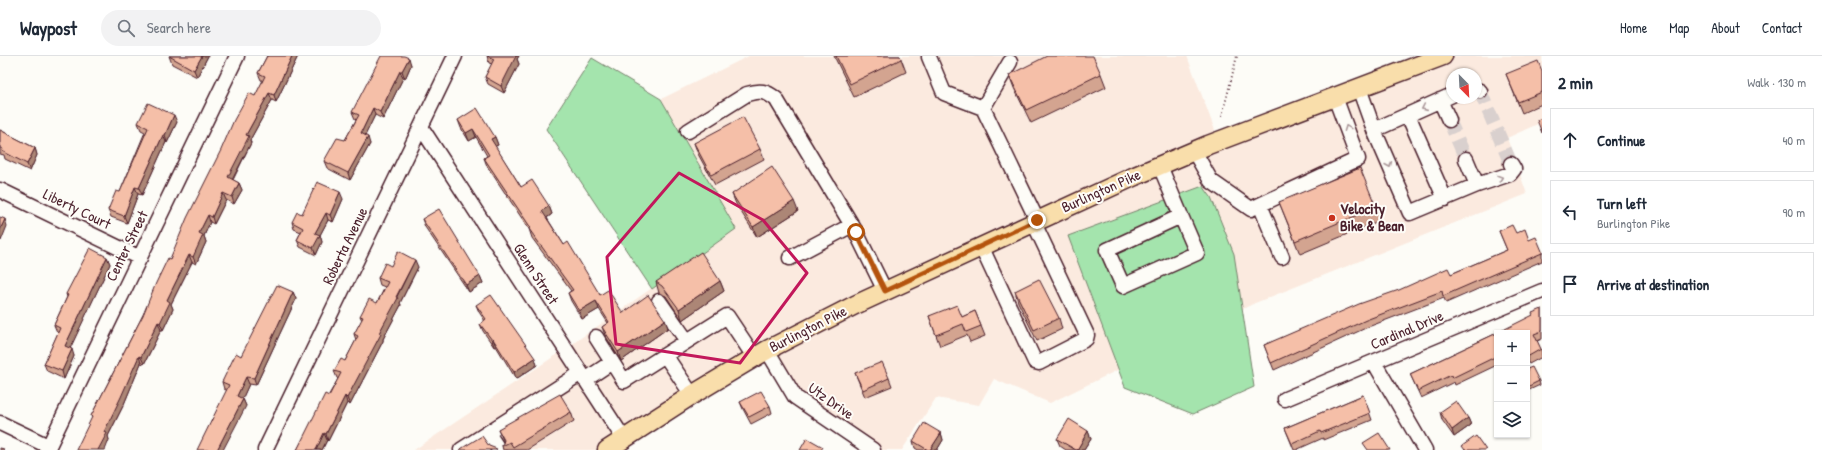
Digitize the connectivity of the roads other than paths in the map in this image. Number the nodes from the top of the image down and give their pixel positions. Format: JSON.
{"nodes":[{"id":1,"x":237,"y":56,"type":"edge"},
{"id":2,"x":455,"y":56,"type":"edge"},
{"id":3,"x":1442,"y":56,"type":"edge"},
{"id":4,"x":929,"y":57,"type":"edge"},
{"id":5,"x":1010,"y":62,"type":"dead end"},
{"id":6,"x":1359,"y":88,"type":"junction"},
{"id":7,"x":1335,"y":97,"type":"junction"},
{"id":8,"x":1446,"y":98,"type":"edge"},
{"id":9,"x":1447,"y":104,"type":"edge"},
{"id":10,"x":983,"y":108,"type":"junction"},
{"id":11,"x":1408,"y":115,"type":"junction"},
{"id":12,"x":1449,"y":120,"type":"tunnel mouth"},
{"id":13,"x":420,"y":128,"type":"junction"},
{"id":14,"x":1374,"y":130,"type":"junction"},
{"id":15,"x":688,"y":131,"type":"dead end"},
{"id":16,"x":1194,"y":151,"type":"junction"},
{"id":17,"x":1466,"y":159,"type":"tunnel mouth"},
{"id":18,"x":1511,"y":164,"type":"dead end"},
{"id":19,"x":1160,"y":166,"type":"junction"},
{"id":20,"x":1477,"y":185,"type":"junction"},
{"id":21,"x":0,"y":190,"type":"edge"},
{"id":22,"x":1445,"y":199,"type":"junction"},
{"id":23,"x":1260,"y":205,"type":"junction"},
{"id":24,"x":1181,"y":216,"type":"junction"},
{"id":25,"x":1035,"y":221,"type":"junction"},
{"id":26,"x":852,"y":225,"type":"junction"},
{"id":27,"x":981,"y":246,"type":"junction"},
{"id":28,"x":1282,"y":257,"type":"dead end"},
{"id":29,"x":140,"y":258,"type":"junction"},
{"id":30,"x":790,"y":258,"type":"dead end"},
{"id":31,"x":885,"y":291,"type":"junction"},
{"id":32,"x":1542,"y":291,"type":"edge"},
{"id":33,"x":660,"y":301,"type":"dead end"},
{"id":34,"x":596,"y":337,"type":"dead end"},
{"id":35,"x":687,"y":341,"type":"junction"},
{"id":36,"x":761,"y":354,"type":"junction"},
{"id":37,"x":665,"y":355,"type":"junction"},
{"id":38,"x":612,"y":362,"type":"junction"},
{"id":39,"x":1374,"y":362,"type":"junction"},
{"id":40,"x":583,"y":377,"type":"junction"},
{"id":41,"x":692,"y":395,"type":"junction"},
{"id":42,"x":1285,"y":399,"type":"dead end"},
{"id":43,"x":0,"y":423,"type":"edge"},
{"id":44,"x":488,"y":433,"type":"junction"},
{"id":45,"x":624,"y":440,"type":"junction"},
{"id":46,"x":48,"y":448,"type":"edge"},
{"id":47,"x":265,"y":450,"type":"edge"},
{"id":48,"x":461,"y":450,"type":"edge"},
{"id":49,"x":499,"y":450,"type":"edge"},
{"id":50,"x":607,"y":450,"type":"edge"},
{"id":51,"x":873,"y":450,"type":"edge"},
{"id":52,"x":1425,"y":450,"type":"edge"}],
"edges":[{"from":1,"to":29,"type":"street","name":"Center Street"},
{"from":2,"to":13,"type":"street","name":"Roberta Avenue"},
{"from":3,"to":6,"type":"main road","name":"Burlington Pike"},
{"from":4,"to":10,"type":"street"},
{"from":5,"to":10,"type":"street"},
{"from":6,"to":7,"type":"main road","name":"Burlington Pike"},
{"from":6,"to":14,"type":"street"},
{"from":7,"to":16,"type":"main road","name":"Burlington Pike"},
{"from":23,"to":7,"type":"street","one_way":true},
{"from":8,"to":11,"type":"street","one_way":true},
{"from":9,"to":12,"type":"street"},
{"from":10,"to":25,"type":"street"},
{"from":11,"to":14,"type":"street"},
{"from":11,"to":22,"type":"street"},
{"from":13,"to":40,"type":"street","name":"Glenn Street"},
{"from":13,"to":47,"type":"street","name":"Roberta Avenue"},
{"from":14,"to":22,"type":"street","one_way":true},
{"from":15,"to":26,"type":"street"},
{"from":16,"to":19,"type":"main road","name":"Burlington Pike"},
{"from":16,"to":23,"type":"street"},
{"from":17,"to":20,"type":"street"},
{"from":20,"to":18,"type":"street","one_way":true},
{"from":19,"to":24,"type":"street"},
{"from":19,"to":25,"type":"main road","name":"Burlington Pike"},
{"from":20,"to":22,"type":"street"},
{"from":21,"to":29,"type":"street","name":"Liberty Court"},
{"from":23,"to":28,"type":"street"},
{"from":24,"to":24,"type":"street"},
{"from":25,"to":27,"type":"main road","name":"Burlington Pike"},
{"from":25,"to":27,"type":"street"},
{"from":26,"to":30,"type":"street"},
{"from":26,"to":31,"type":"street"},
{"from":27,"to":31,"type":"main road","name":"Burlington Pike"},
{"from":29,"to":46,"type":"street","name":"Center Street"},
{"from":31,"to":36,"type":"main road","name":"Burlington Pike"},
{"from":32,"to":39,"type":"street","name":"Cardinal Drive"},
{"from":33,"to":35,"type":"street"},
{"from":34,"to":38,"type":"street"},
{"from":35,"to":36,"type":"street","name":"Utz Drive"},
{"from":35,"to":37,"type":"street"},
{"from":36,"to":41,"type":"main road","name":"Burlington Pike"},
{"from":36,"to":51,"type":"street","name":"Utz Drive"},
{"from":37,"to":38,"type":"street"},
{"from":37,"to":41,"type":"street"},
{"from":38,"to":40,"type":"street"},
{"from":39,"to":42,"type":"street","name":"Cardinal Drive"},
{"from":39,"to":52,"type":"street"},
{"from":40,"to":44,"type":"street"},
{"from":40,"to":45,"type":"street","name":"Glenn Street"},
{"from":41,"to":45,"type":"main road","name":"Burlington Pike"},
{"from":43,"to":46,"type":"street"},
{"from":44,"to":48,"type":"street"},
{"from":44,"to":49,"type":"street"},
{"from":45,"to":50,"type":"main road","name":"Burlington Pike"}]}
